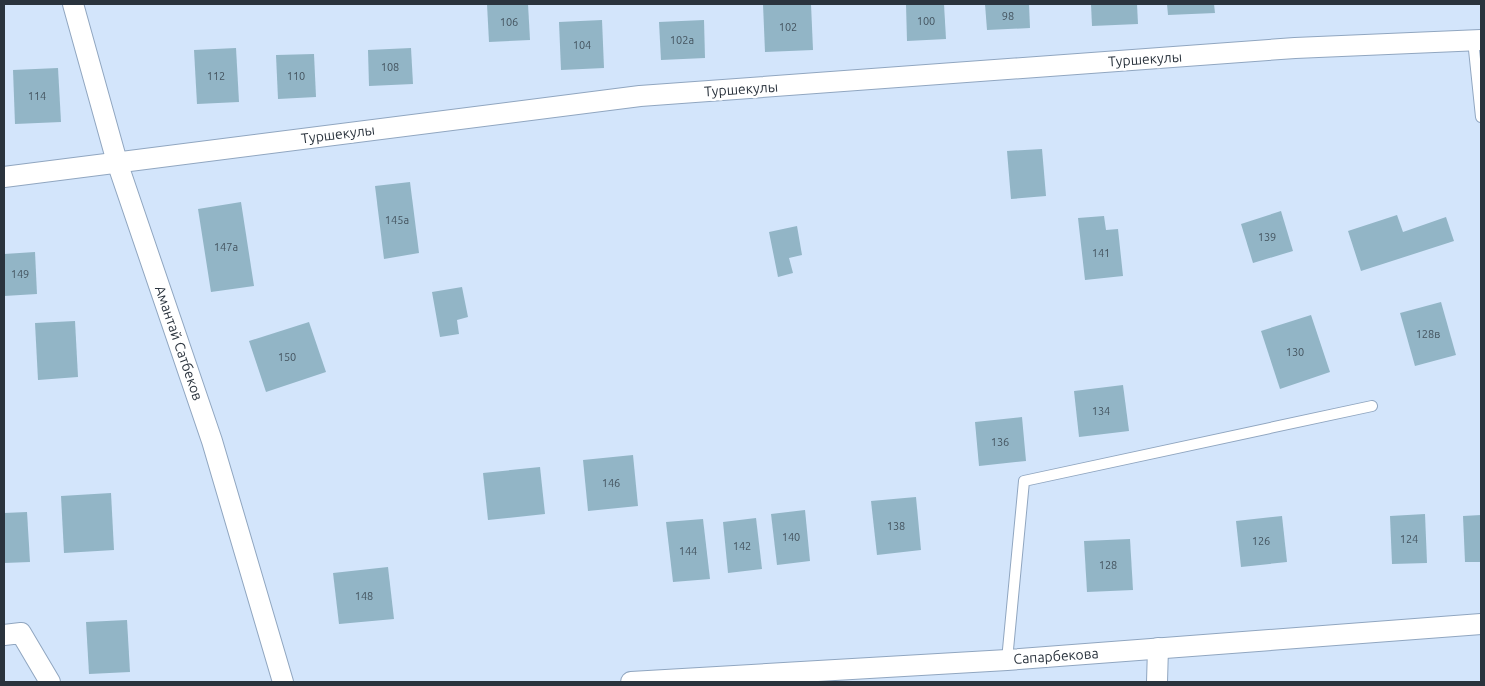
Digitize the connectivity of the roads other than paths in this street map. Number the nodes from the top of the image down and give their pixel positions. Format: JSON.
{"nodes":[{"id":1,"x":73,"y":4,"type":"edge"},
{"id":2,"x":1477,"y":40,"type":"edge"},
{"id":3,"x":1481,"y":117,"type":"edge"},
{"id":4,"x":117,"y":162,"type":"junction"},
{"id":5,"x":4,"y":177,"type":"edge"},
{"id":6,"x":1372,"y":406,"type":"dead end"},
{"id":7,"x":1481,"y":624,"type":"edge"},
{"id":8,"x":4,"y":635,"type":"edge"},
{"id":9,"x":1158,"y":648,"type":"junction"},
{"id":10,"x":1007,"y":660,"type":"junction"},
{"id":11,"x":50,"y":682,"type":"edge"},
{"id":12,"x":283,"y":682,"type":"edge"},
{"id":13,"x":631,"y":682,"type":"edge"},
{"id":14,"x":1157,"y":682,"type":"edge"}],
"edges":[{"from":1,"to":4,"type":"street","name":"Амантай Сатбеков"},
{"from":2,"to":3,"type":"lane"},
{"from":2,"to":4,"type":"street","name":"Туршекулы"},
{"from":4,"to":5,"type":"street","name":"Туршекулы"},
{"from":4,"to":12,"type":"street","name":"Амантай Сатбеков"},
{"from":6,"to":10,"type":"lane"},
{"from":7,"to":9,"type":"street","name":"Сапарбекова"},
{"from":8,"to":11,"type":"street"},
{"from":9,"to":10,"type":"street","name":"Сапарбекова"},
{"from":9,"to":14,"type":"street"},
{"from":10,"to":13,"type":"street","name":"Сапарбекова"}]}
